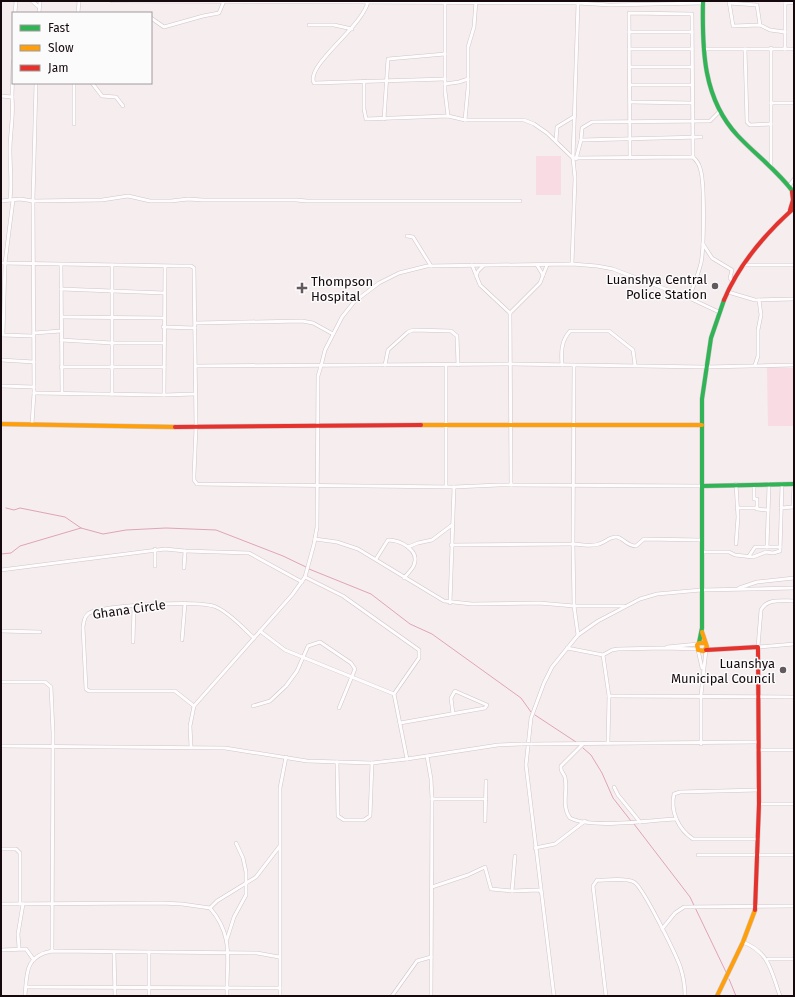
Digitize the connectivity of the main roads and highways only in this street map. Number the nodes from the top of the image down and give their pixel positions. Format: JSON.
{"nodes":[{"id":1,"x":703,"y":2,"type":"edge"},
{"id":2,"x":790,"y":186,"type":"junction"},
{"id":3,"x":794,"y":193,"type":"edge"},
{"id":4,"x":794,"y":208,"type":"edge"},
{"id":5,"x":789,"y":212,"type":"junction"},
{"id":6,"x":1,"y":424,"type":"edge"},
{"id":7,"x":702,"y":425,"type":"junction"},
{"id":8,"x":794,"y":484,"type":"edge"},
{"id":9,"x":702,"y":486,"type":"junction"},
{"id":10,"x":702,"y":628,"type":"junction"},
{"id":11,"x":698,"y":643,"type":"junction"},
{"id":12,"x":705,"y":643,"type":"junction"},
{"id":13,"x":719,"y":648,"type":"junction"},
{"id":14,"x":706,"y":650,"type":"junction"},
{"id":15,"x":717,"y":996,"type":"edge"}],
"edges":[{"from":1,"to":2,"type":"main road"},
{"from":2,"to":3,"type":"main road"},
{"from":2,"to":5,"type":"main road"},
{"from":4,"to":5,"type":"main road"},
{"from":5,"to":7,"type":"main road"},
{"from":6,"to":7,"type":"main road"},
{"from":7,"to":9,"type":"main road"},
{"from":8,"to":9,"type":"main road"},
{"from":9,"to":10,"type":"main road"},
{"from":10,"to":11,"type":"main road"},
{"from":10,"to":12,"type":"main road"},
{"from":11,"to":12,"type":"main road"},
{"from":11,"to":14,"type":"main road"},
{"from":12,"to":13,"type":"main road"},
{"from":12,"to":14,"type":"main road"},
{"from":13,"to":14,"type":"main road"},
{"from":13,"to":15,"type":"main road"}]}
